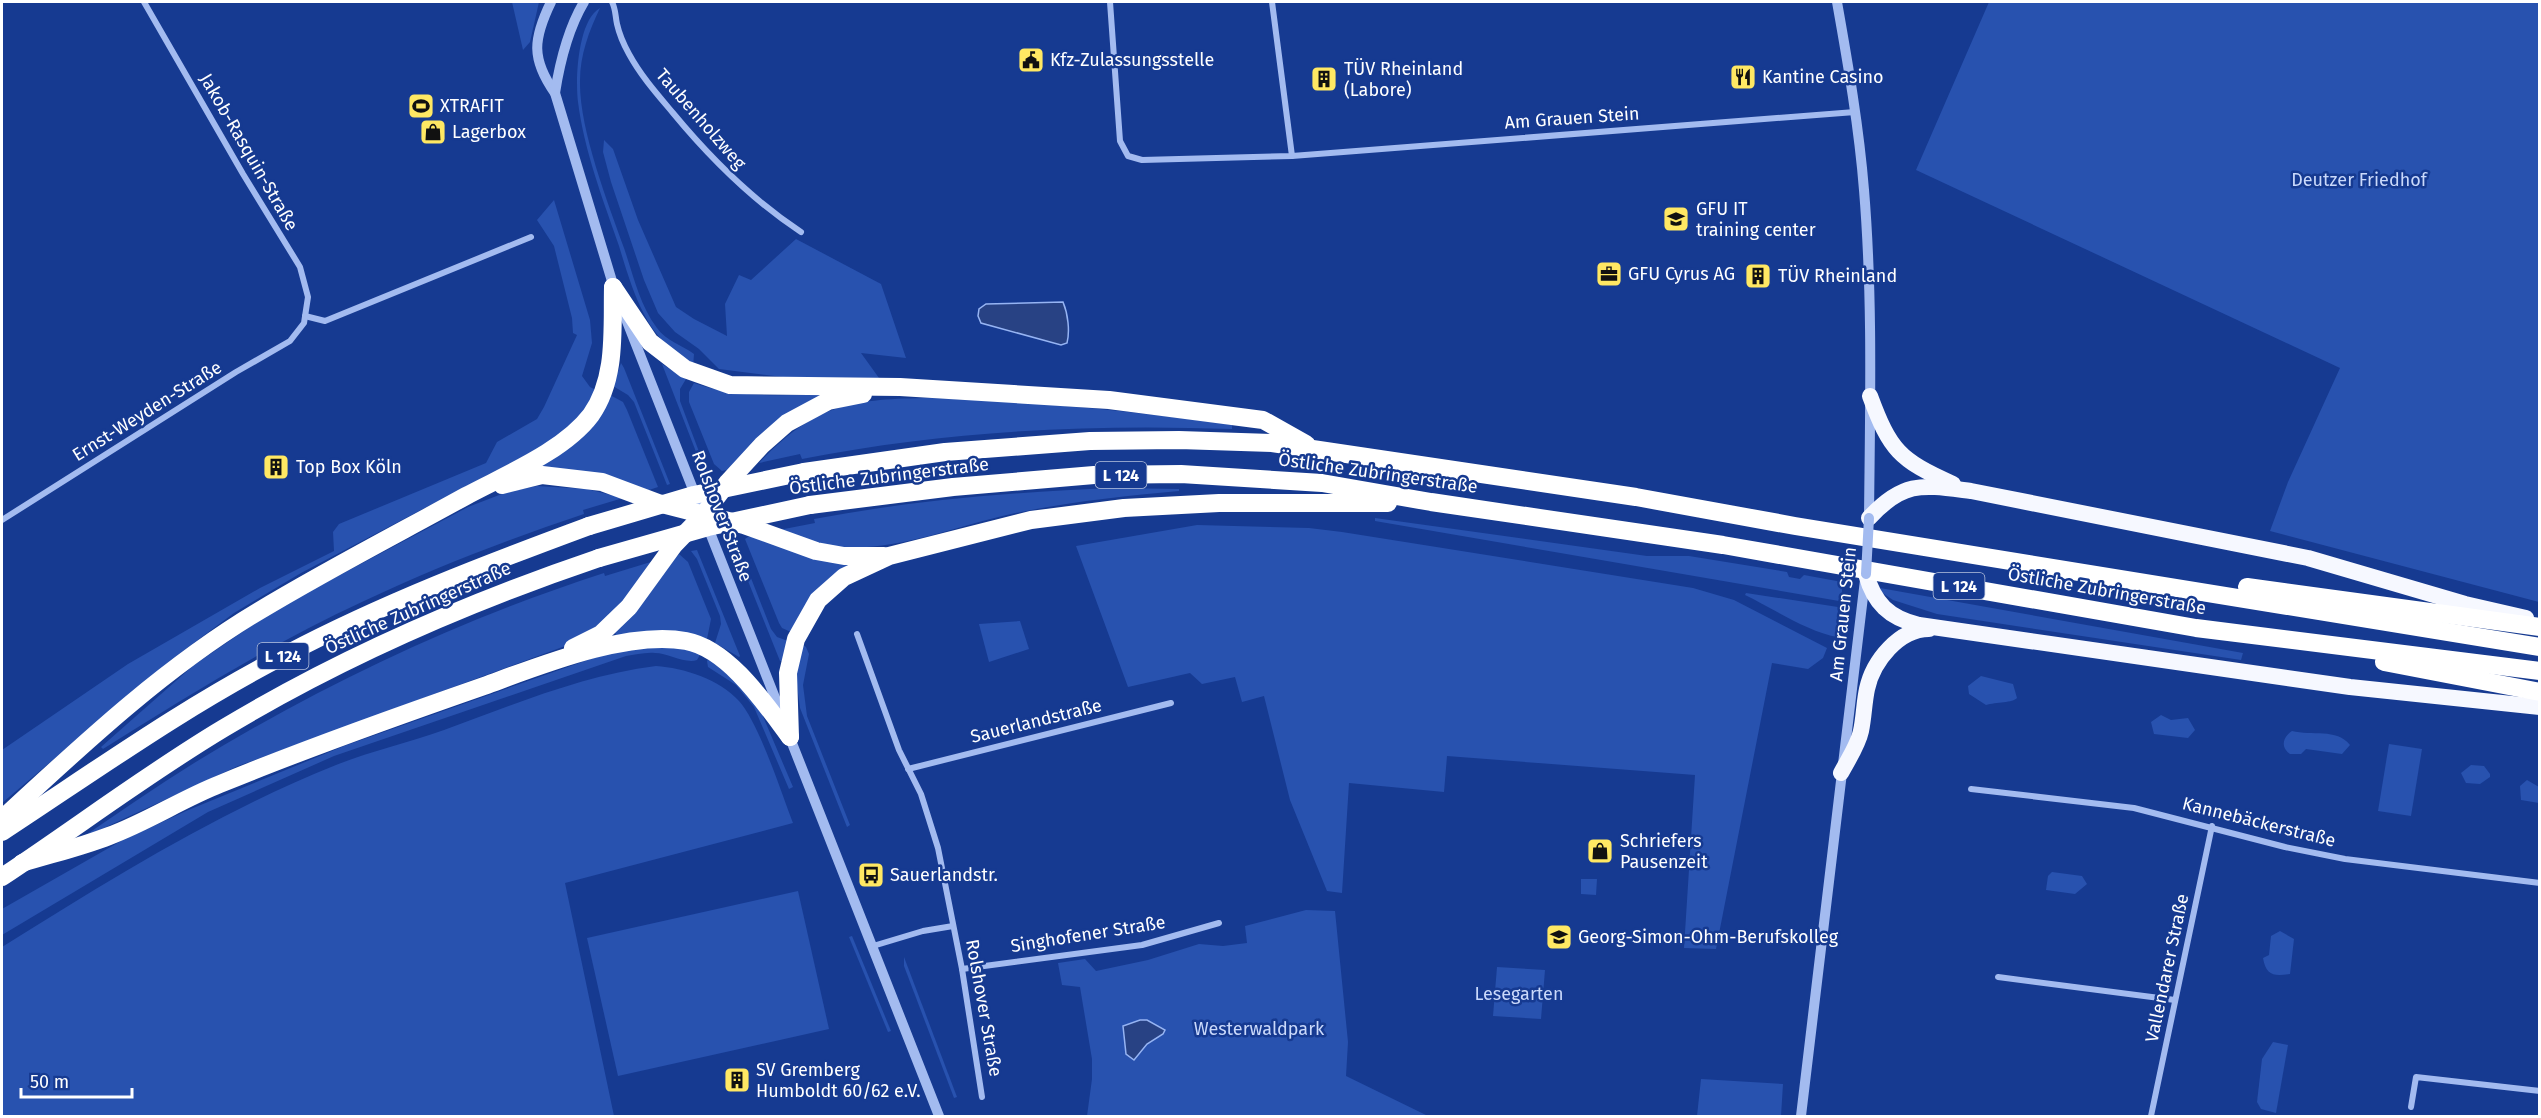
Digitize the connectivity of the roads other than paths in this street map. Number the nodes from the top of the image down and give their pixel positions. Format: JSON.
{"nodes":[{"id":1,"x":144,"y":2,"type":"edge"},
{"id":2,"x":551,"y":2,"type":"edge"},
{"id":3,"x":584,"y":2,"type":"edge"},
{"id":4,"x":612,"y":2,"type":"edge"},
{"id":5,"x":1110,"y":2,"type":"edge"},
{"id":6,"x":1272,"y":2,"type":"edge"},
{"id":7,"x":1837,"y":2,"type":"edge"},
{"id":8,"x":555,"y":93,"type":"junction"},
{"id":9,"x":1855,"y":112,"type":"junction"},
{"id":10,"x":1292,"y":156,"type":"junction"},
{"id":11,"x":801,"y":232,"type":"dead end"},
{"id":12,"x":531,"y":237,"type":"dead end"},
{"id":13,"x":613,"y":287,"type":"junction"},
{"id":14,"x":304,"y":320,"type":"junction"},
{"id":15,"x":900,"y":387,"type":"junction"},
{"id":16,"x":1870,"y":396,"type":"junction"},
{"id":17,"x":1316,"y":449,"type":"junction"},
{"id":18,"x":1971,"y":491,"type":"junction"},
{"id":19,"x":463,"y":498,"type":"junction"},
{"id":20,"x":1431,"y":502,"type":"junction"},
{"id":21,"x":704,"y":514,"type":"junction"},
{"id":22,"x":1869,"y":518,"type":"junction"},
{"id":23,"x":2,"y":520,"type":"edge"},
{"id":24,"x":889,"y":556,"type":"junction"},
{"id":25,"x":1866,"y":574,"type":"junction"},
{"id":26,"x":2113,"y":577,"type":"junction"},
{"id":27,"x":2540,"y":621,"type":"edge"},
{"id":28,"x":2540,"y":627,"type":"edge"},
{"id":29,"x":2196,"y":628,"type":"junction"},
{"id":30,"x":1950,"y":629,"type":"junction"},
{"id":31,"x":857,"y":634,"type":"dead end"},
{"id":32,"x":2540,"y":646,"type":"edge"},
{"id":33,"x":539,"y":666,"type":"junction"},
{"id":34,"x":2540,"y":670,"type":"edge"},
{"id":35,"x":2540,"y":692,"type":"edge"},
{"id":36,"x":1171,"y":703,"type":"dead end"},
{"id":37,"x":2540,"y":707,"type":"edge"},
{"id":38,"x":790,"y":737,"type":"junction"},
{"id":39,"x":909,"y":769,"type":"junction"},
{"id":40,"x":1841,"y":773,"type":"junction"},
{"id":41,"x":1971,"y":789,"type":"dead end"},
{"id":42,"x":2,"y":819,"type":"edge"},
{"id":43,"x":2212,"y":826,"type":"junction"},
{"id":44,"x":2,"y":832,"type":"edge"},
{"id":45,"x":22,"y":863,"type":"junction"},
{"id":46,"x":2,"y":877,"type":"edge"},
{"id":47,"x":2540,"y":883,"type":"edge"},
{"id":48,"x":1219,"y":923,"type":"dead end"},
{"id":49,"x":952,"y":926,"type":"junction"},
{"id":50,"x":873,"y":946,"type":"junction"},
{"id":51,"x":962,"y":969,"type":"junction"},
{"id":52,"x":1998,"y":977,"type":"dead end"},
{"id":53,"x":2175,"y":1000,"type":"junction"},
{"id":54,"x":2540,"y":1091,"type":"edge"},
{"id":55,"x":982,"y":1097,"type":"dead end"},
{"id":56,"x":2411,"y":1107,"type":"dead end"},
{"id":57,"x":939,"y":1116,"type":"edge"},
{"id":58,"x":1801,"y":1116,"type":"edge"},
{"id":59,"x":2151,"y":1116,"type":"edge"}],
"edges":[{"from":1,"to":14,"type":"street","name":"Jakob-Rasquin-Straße"},
{"from":2,"to":8,"type":"street","name":"Rolshover Straße"},
{"from":3,"to":8,"type":"street","name":"Rolshover Straße"},
{"from":4,"to":11,"type":"street","name":"Taubenholzweg"},
{"from":5,"to":10,"type":"street","name":"Am Grauen Stein"},
{"from":6,"to":10,"type":"street"},
{"from":7,"to":9,"type":"street","name":"Am Grauen Stein"},
{"from":8,"to":13,"type":"street","name":"Rolshover Straße"},
{"from":9,"to":10,"type":"street","name":"Am Grauen Stein"},
{"from":9,"to":16,"type":"street","name":"Am Grauen Stein"},
{"from":12,"to":14,"type":"street"},
{"from":13,"to":15,"type":"highway"},
{"from":13,"to":19,"type":"highway"},
{"from":13,"to":21,"type":"street","name":"Rolshover Straße"},
{"from":14,"to":23,"type":"street","name":"Ernst-Weyden-Straße"},
{"from":15,"to":17,"type":"highway"},
{"from":15,"to":21,"type":"highway"},
{"from":16,"to":18,"type":"highway"},
{"from":16,"to":22,"type":"street","name":"Am Grauen Stein"},
{"from":17,"to":26,"type":"highway","name":"Östliche Zubringerstraße","number":"L 124"},
{"from":17,"to":44,"type":"highway","name":"Östliche Zubringerstraße","number":"L 124","bridge":true},
{"from":18,"to":22,"type":"highway"},
{"from":18,"to":27,"type":"highway"},
{"from":19,"to":21,"type":"highway"},
{"from":19,"to":42,"type":"highway"},
{"from":20,"to":24,"type":"highway"},
{"from":20,"to":29,"type":"highway","name":"Östliche Zubringerstraße","number":"L 124"},
{"from":20,"to":45,"type":"highway","name":"Östliche Zubringerstraße","number":"L 124","bridge":true},
{"from":21,"to":24,"type":"highway"},
{"from":21,"to":33,"type":"highway"},
{"from":21,"to":38,"type":"street","name":"Rolshover Straße"},
{"from":22,"to":25,"type":"street","name":"Am Grauen Stein","bridge":true},
{"from":24,"to":38,"type":"highway"},
{"from":25,"to":30,"type":"highway"},
{"from":25,"to":40,"type":"street","name":"Am Grauen Stein"},
{"from":26,"to":28,"type":"highway"},
{"from":26,"to":32,"type":"highway","name":"Östliche Zubringerstraße","number":"L 124"},
{"from":29,"to":34,"type":"highway","name":"Östliche Zubringerstraße","number":"L 124"},
{"from":29,"to":35,"type":"highway","number":"L 124"},
{"from":30,"to":37,"type":"highway"},
{"from":30,"to":40,"type":"highway"},
{"from":31,"to":39,"type":"street","name":"Rolshover Straße"},
{"from":33,"to":38,"type":"highway"},
{"from":33,"to":45,"type":"highway"},
{"from":36,"to":39,"type":"street","name":"Sauerlandstraße"},
{"from":38,"to":50,"type":"street","name":"Rolshover Straße"},
{"from":39,"to":49,"type":"street","name":"Rolshover Straße"},
{"from":40,"to":58,"type":"street","name":"Am Grauen Stein"},
{"from":41,"to":43,"type":"street","name":"Kannebäckerstraße"},
{"from":43,"to":47,"type":"street","name":"Kannebäckerstraße"},
{"from":43,"to":53,"type":"street","name":"Vallendarer Straße"},
{"from":45,"to":46,"type":"highway","name":"Östliche Zubringerstraße","number":"L 124"},
{"from":48,"to":51,"type":"street","name":"Singhofener Straße"},
{"from":49,"to":50,"type":"street","name":"Rolshover Straße"},
{"from":49,"to":51,"type":"street","name":"Rolshover Straße"},
{"from":50,"to":57,"type":"street","name":"Rolshover Straße"},
{"from":51,"to":55,"type":"street","name":"Rolshover Straße"},
{"from":52,"to":53,"type":"street"},
{"from":53,"to":59,"type":"street","name":"Vallendarer Straße"},
{"from":54,"to":56,"type":"street"}]}
